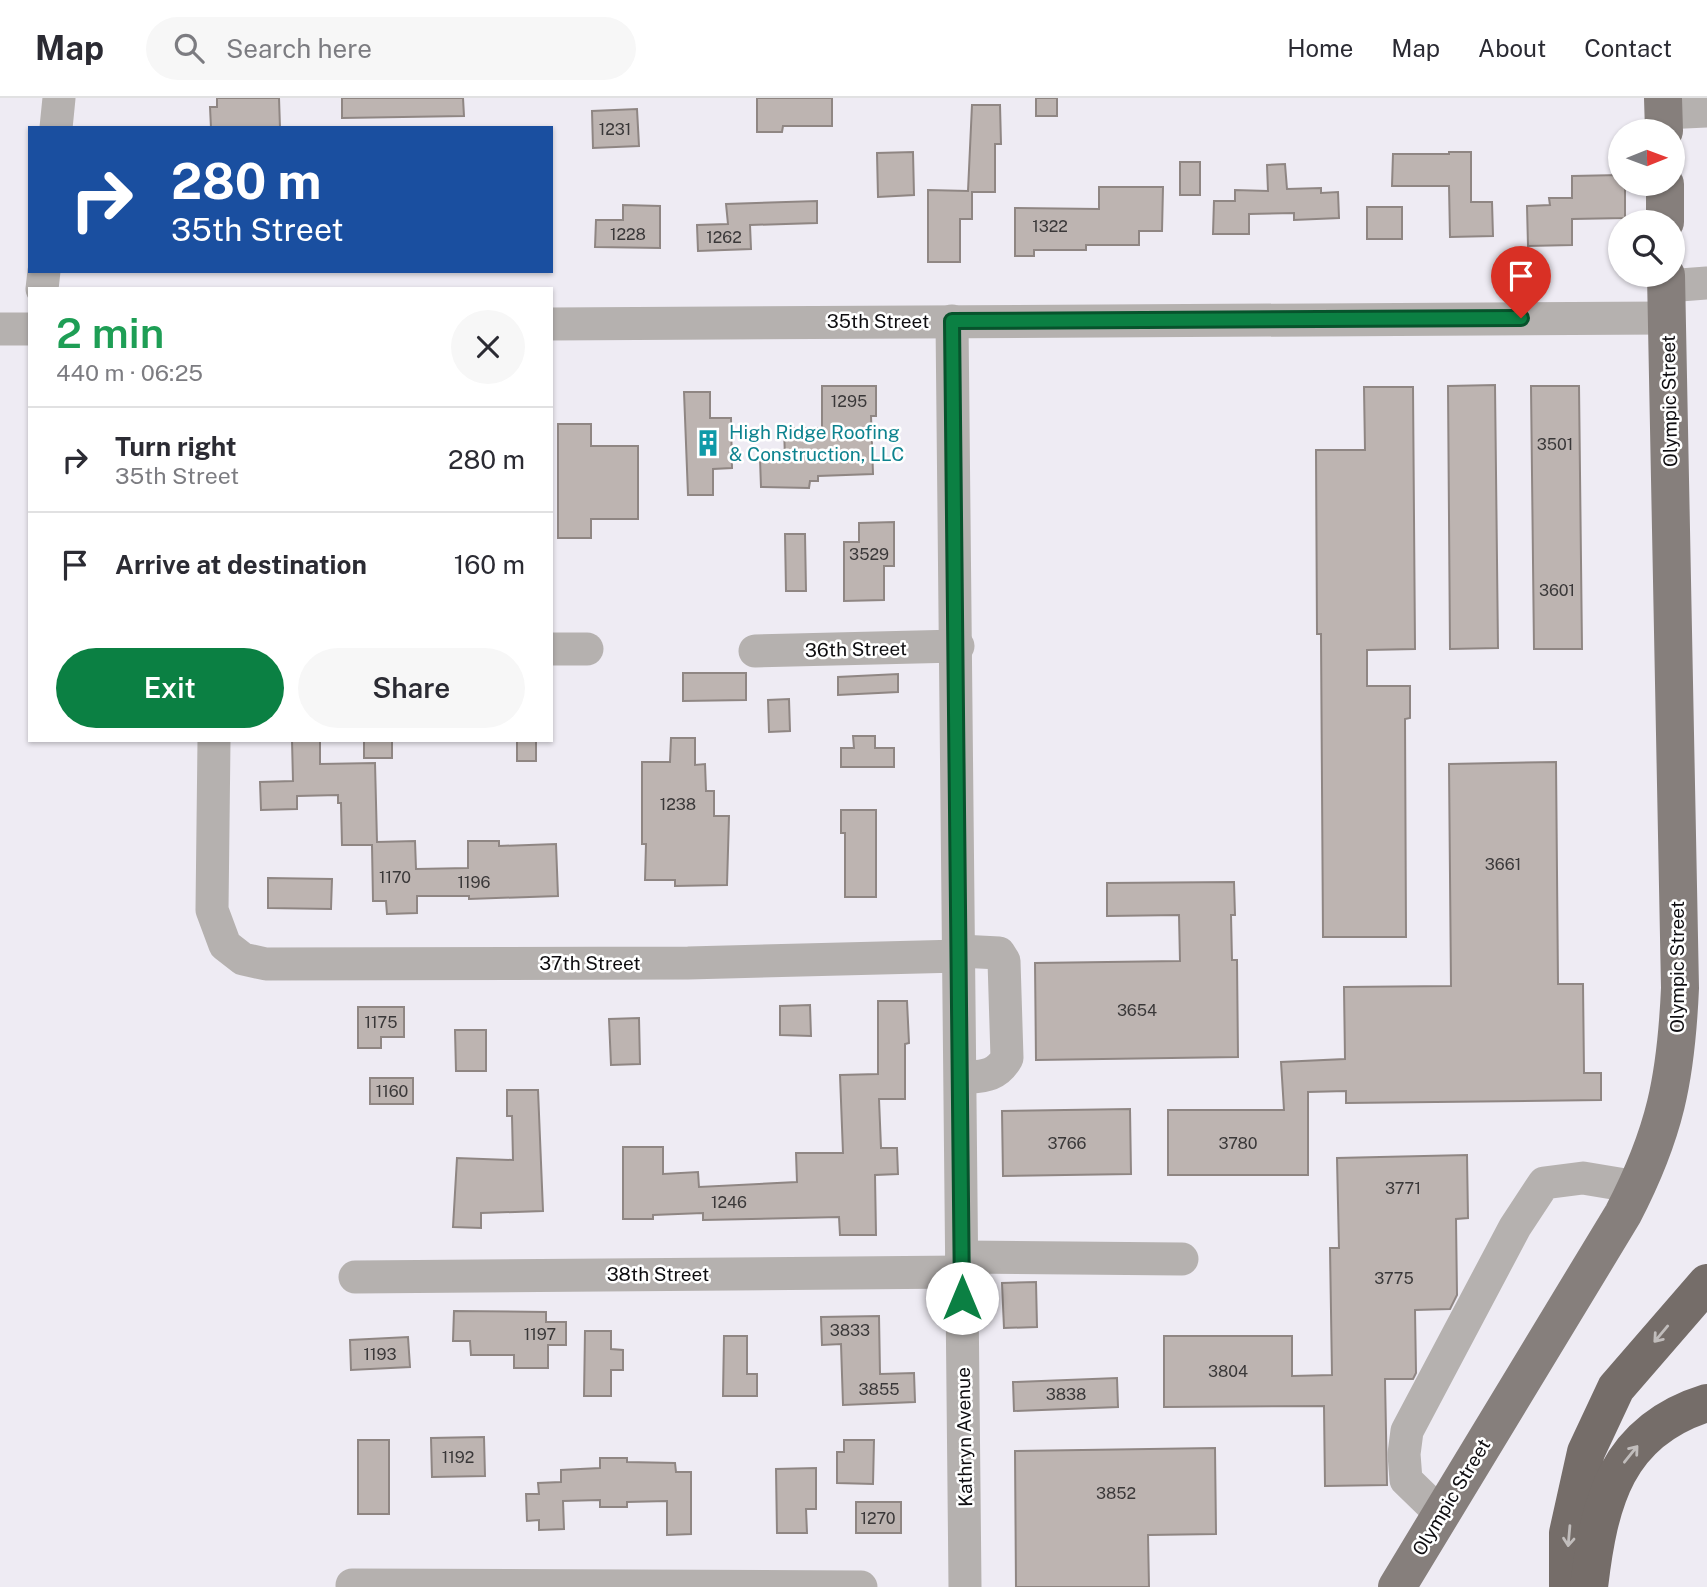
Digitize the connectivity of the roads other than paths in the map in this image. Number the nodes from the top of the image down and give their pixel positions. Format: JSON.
{"nodes":[{"id":1,"x":59,"y":98,"type":"edge"},
{"id":2,"x":1707,"y":111,"type":"edge"},
{"id":3,"x":1663,"y":114,"type":"edge"},
{"id":4,"x":56,"y":126,"type":"edge"},
{"id":5,"x":1707,"y":283,"type":"edge"},
{"id":6,"x":1667,"y":293,"type":"edge"},
{"id":7,"x":952,"y":321,"type":"junction"},
{"id":8,"x":553,"y":324,"type":"edge"},
{"id":9,"x":0,"y":329,"type":"edge"},
{"id":10,"x":28,"y":329,"type":"edge"},
{"id":11,"x":957,"y":646,"type":"junction"},
{"id":12,"x":553,"y":649,"type":"edge"},
{"id":13,"x":587,"y":649,"type":"dead end"},
{"id":14,"x":755,"y":651,"type":"dead end"},
{"id":15,"x":214,"y":742,"type":"edge"},
{"id":16,"x":960,"y":953,"type":"junction"},
{"id":17,"x":961,"y":1078,"type":"junction"},
{"id":18,"x":1637,"y":1187,"type":"junction"},
{"id":19,"x":1182,"y":1259,"type":"dead end"},
{"id":20,"x":962,"y":1264,"type":"junction"},
{"id":21,"x":355,"y":1277,"type":"dead end"},
{"id":22,"x":1707,"y":1283,"type":"edge"},
{"id":23,"x":1707,"y":1403,"type":"edge"},
{"id":24,"x":1441,"y":1514,"type":"junction"},
{"id":25,"x":352,"y":1585,"type":"dead end"},
{"id":26,"x":861,"y":1587,"type":"edge"},
{"id":27,"x":965,"y":1587,"type":"edge"},
{"id":28,"x":1397,"y":1587,"type":"edge"},
{"id":29,"x":1568,"y":1587,"type":"edge"},
{"id":30,"x":1589,"y":1587,"type":"edge"}],
"edges":[{"from":1,"to":4,"type":"street"},
{"from":2,"to":3,"type":"street"},
{"from":5,"to":6,"type":"street","name":"35th Street"},
{"from":6,"to":7,"type":"street","name":"35th Street"},
{"from":6,"to":18,"type":"main road","name":"Olympic Street"},
{"from":7,"to":8,"type":"street","name":"35th Street"},
{"from":7,"to":11,"type":"street","name":"Kathryn Avenue"},
{"from":9,"to":10,"type":"street"},
{"from":11,"to":14,"type":"street","name":"36th Street"},
{"from":11,"to":16,"type":"street","name":"Kathryn Avenue"},
{"from":12,"to":13,"type":"street"},
{"from":15,"to":16,"type":"street","name":"37th Street"},
{"from":16,"to":17,"type":"street","name":"Kathryn Avenue"},
{"from":16,"to":17,"type":"street","name":"37th Street"},
{"from":17,"to":20,"type":"street","name":"Kathryn Avenue"},
{"from":18,"to":24,"type":"main road","name":"Olympic Street"},
{"from":18,"to":24,"type":"street"},
{"from":19,"to":20,"type":"street","name":"38th Street"},
{"from":20,"to":21,"type":"street","name":"38th Street"},
{"from":20,"to":27,"type":"street","name":"Kathryn Avenue"},
{"from":22,"to":29,"type":"highway","one_way":true},
{"from":30,"to":23,"type":"highway","one_way":true},
{"from":24,"to":28,"type":"main road","name":"Olympic Street"},
{"from":25,"to":26,"type":"street"}]}
